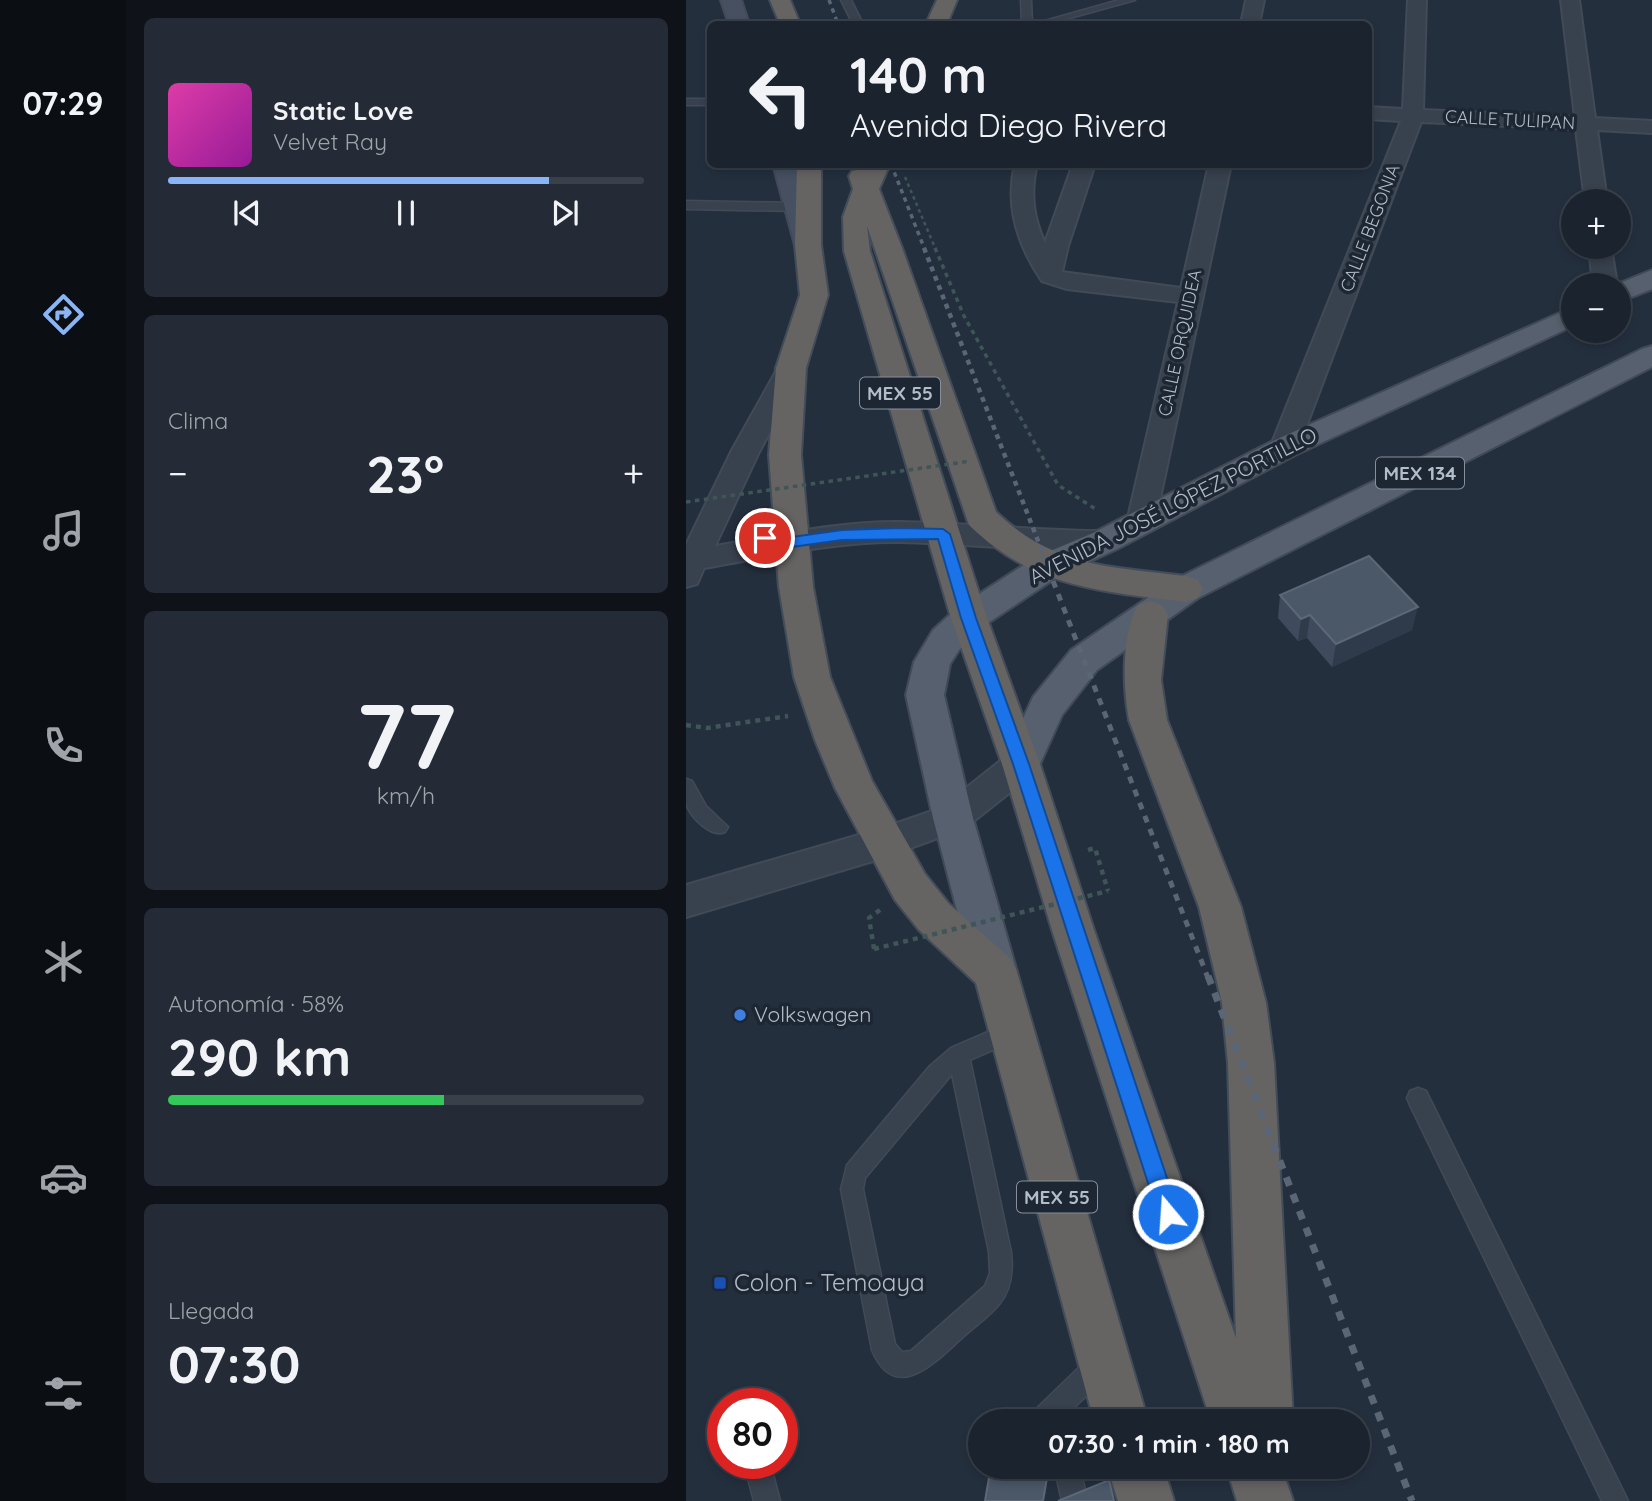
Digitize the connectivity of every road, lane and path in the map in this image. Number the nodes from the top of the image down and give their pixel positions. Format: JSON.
{"nodes":[{"id":1,"x":731,"y":0,"type":"edge"},
{"id":2,"x":764,"y":0,"type":"edge"},
{"id":3,"x":780,"y":0,"type":"edge"},
{"id":4,"x":846,"y":0,"type":"edge"},
{"id":5,"x":947,"y":0,"type":"edge"},
{"id":6,"x":1026,"y":0,"type":"edge"},
{"id":7,"x":1130,"y":0,"type":"edge"},
{"id":8,"x":1255,"y":0,"type":"edge"},
{"id":9,"x":1417,"y":0,"type":"edge"},
{"id":10,"x":1570,"y":0,"type":"edge"},
{"id":11,"x":738,"y":21,"type":"edge"},
{"id":12,"x":769,"y":21,"type":"edge"},
{"id":13,"x":789,"y":21,"type":"edge"},
{"id":14,"x":856,"y":21,"type":"edge"},
{"id":15,"x":938,"y":21,"type":"edge"},
{"id":16,"x":1027,"y":21,"type":"edge"},
{"id":17,"x":1050,"y":21,"type":"edge"},
{"id":18,"x":1251,"y":21,"type":"edge"},
{"id":19,"x":1372,"y":96,"type":"edge"},
{"id":20,"x":686,"y":102,"type":"edge"},
{"id":21,"x":707,"y":102,"type":"edge"},
{"id":22,"x":1413,"y":106,"type":"junction"},
{"id":23,"x":1652,"y":108,"type":"edge"},
{"id":24,"x":1372,"y":112,"type":"edge"},
{"id":25,"x":1586,"y":114,"type":"junction"},
{"id":26,"x":1652,"y":127,"type":"edge"},
{"id":27,"x":786,"y":168,"type":"edge"},
{"id":28,"x":809,"y":168,"type":"edge"},
{"id":29,"x":1025,"y":168,"type":"edge"},
{"id":30,"x":1083,"y":168,"type":"edge"},
{"id":31,"x":1219,"y":168,"type":"edge"},
{"id":32,"x":867,"y":172,"type":"edge"},
{"id":33,"x":905,"y":177,"type":"dead end"},
{"id":34,"x":1595,"y":189,"type":"edge"},
{"id":35,"x":686,"y":205,"type":"edge"},
{"id":36,"x":798,"y":207,"type":"junction"},
{"id":37,"x":808,"y":245,"type":"junction"},
{"id":38,"x":1049,"y":276,"type":"junction"},
{"id":39,"x":1652,"y":278,"type":"edge"},
{"id":40,"x":1631,"y":288,"type":"edge"},
{"id":41,"x":1191,"y":296,"type":"junction"},
{"id":42,"x":1561,"y":321,"type":"edge"},
{"id":43,"x":1652,"y":355,"type":"edge"},
{"id":44,"x":792,"y":368,"type":"junction"},
{"id":45,"x":1284,"y":448,"type":"junction"},
{"id":46,"x":971,"y":461,"type":"dead end"},
{"id":47,"x":686,"y":502,"type":"edge"},
{"id":48,"x":698,"y":529,"type":"edge"},
{"id":49,"x":1125,"y":531,"type":"junction"},
{"id":50,"x":943,"y":534,"type":"junction"},
{"id":51,"x":1002,"y":538,"type":"junction"},
{"id":52,"x":792,"y":542,"type":"junction"},
{"id":53,"x":688,"y":566,"type":"edge"},
{"id":54,"x":1048,"y":566,"type":"junction"},
{"id":55,"x":1186,"y":589,"type":"junction"},
{"id":56,"x":1150,"y":614,"type":"junction"},
{"id":57,"x":969,"y":618,"type":"junction"},
{"id":58,"x":823,"y":710,"type":"junction"},
{"id":59,"x":686,"y":725,"type":"edge"},
{"id":60,"x":1021,"y":764,"type":"junction"},
{"id":61,"x":686,"y":786,"type":"edge"},
{"id":62,"x":953,"y":818,"type":"junction"},
{"id":63,"x":719,"y":827,"type":"dead end"},
{"id":64,"x":883,"y":843,"type":"junction"},
{"id":65,"x":1095,"y":849,"type":"dead end"},
{"id":66,"x":686,"y":901,"type":"edge"},
{"id":67,"x":869,"y":918,"type":"dead end"},
{"id":68,"x":995,"y":972,"type":"junction"},
{"id":69,"x":1011,"y":1032,"type":"junction"},
{"id":70,"x":958,"y":1055,"type":"junction"},
{"id":71,"x":1418,"y":1098,"type":"dead end"},
{"id":72,"x":1103,"y":1363,"type":"junction"},
{"id":73,"x":1058,"y":1409,"type":"edge"},
{"id":74,"x":1117,"y":1409,"type":"edge"},
{"id":75,"x":1234,"y":1409,"type":"edge"},
{"id":76,"x":1265,"y":1409,"type":"edge"},
{"id":77,"x":761,"y":1479,"type":"edge"},
{"id":78,"x":1069,"y":1479,"type":"edge"},
{"id":79,"x":1139,"y":1479,"type":"edge"},
{"id":80,"x":1257,"y":1479,"type":"edge"},
{"id":81,"x":1269,"y":1479,"type":"edge"},
{"id":82,"x":767,"y":1501,"type":"edge"},
{"id":83,"x":1075,"y":1501,"type":"edge"},
{"id":84,"x":1146,"y":1501,"type":"edge"},
{"id":85,"x":1265,"y":1501,"type":"edge"},
{"id":86,"x":1270,"y":1501,"type":"edge"},
{"id":87,"x":1615,"y":1501,"type":"edge"}],
"edges":[{"from":1,"to":11,"type":"main road"},
{"from":2,"to":12,"type":"highway"},
{"from":3,"to":13,"type":"highway"},
{"from":4,"to":14,"type":"lane"},
{"from":5,"to":15,"type":"highway"},
{"from":6,"to":16,"type":"lane"},
{"from":7,"to":17,"type":"lane"},
{"from":8,"to":18,"type":"street"},
{"from":9,"to":22,"type":"street","name":"CALLE BEGONIA"},
{"from":10,"to":25,"type":"street"},
{"from":19,"to":22,"type":"street","name":"CALLE TULIPAN"},
{"from":20,"to":21,"type":"lane"},
{"from":22,"to":24,"type":"street","name":"CALLE TULIPAN"},
{"from":22,"to":25,"type":"street","name":"CALLE TULIPAN"},
{"from":22,"to":45,"type":"street","name":"CALLE BEGONIA"},
{"from":23,"to":25,"type":"street","name":"CALLE TULIPAN"},
{"from":25,"to":26,"type":"street","name":"CALLE TULIPAN"},
{"from":25,"to":34,"type":"street"},
{"from":27,"to":36,"type":"main road"},
{"from":28,"to":37,"type":"highway"},
{"from":29,"to":38,"type":"street"},
{"from":30,"to":38,"type":"street"},
{"from":31,"to":41,"type":"street","name":"CALLE ORQUIDEA"},
{"from":32,"to":50,"type":"highway","number":"MEX 55"},
{"from":32,"to":51,"type":"highway"},
{"from":33,"to":49,"type":"path"},
{"from":35,"to":36,"type":"lane"},
{"from":36,"to":37,"type":"main road"},
{"from":37,"to":44,"type":"highway"},
{"from":38,"to":41,"type":"street"},
{"from":39,"to":40,"type":"main road"},
{"from":41,"to":49,"type":"street","name":"CALLE ORQUIDEA"},
{"from":42,"to":45,"type":"main road","name":"AVENIDA JOSÉ LÓPEZ PORTILLO"},
{"from":43,"to":55,"type":"main road","number":"MEX 134"},
{"from":44,"to":48,"type":"street"},
{"from":44,"to":52,"type":"highway"},
{"from":45,"to":49,"type":"main road","name":"AVENIDA JOSÉ LÓPEZ PORTILLO"},
{"from":46,"to":47,"type":"path","bridge":true},
{"from":48,"to":52,"type":"street"},
{"from":48,"to":53,"type":"street"},
{"from":49,"to":51,"type":"street"},
{"from":49,"to":54,"type":"main road","name":"AVENIDA JOSÉ LÓPEZ PORTILLO"},
{"from":50,"to":51,"type":"street"},
{"from":50,"to":52,"type":"street"},
{"from":50,"to":57,"type":"highway","number":"MEX 55"},
{"from":51,"to":54,"type":"highway"},
{"from":52,"to":53,"type":"street"},
{"from":52,"to":58,"type":"highway"},
{"from":54,"to":55,"type":"highway"},
{"from":54,"to":57,"type":"main road","name":"AVENIDA JOSÉ LÓPEZ PORTILLO"},
{"from":55,"to":56,"type":"main road","number":"MEX 134"},
{"from":56,"to":60,"type":"main road","number":"MEX 134"},
{"from":56,"to":76,"type":"highway"},
{"from":57,"to":60,"type":"highway","number":"MEX 55"},
{"from":57,"to":62,"type":"main road","name":"AVENIDA JOSÉ LÓPEZ PORTILLO","number":"MEX 55"},
{"from":58,"to":59,"type":"path"},
{"from":58,"to":64,"type":"highway"},
{"from":60,"to":62,"type":"street","number":"MEX 134"},
{"from":60,"to":75,"type":"highway","number":"MEX 55"},
{"from":61,"to":63,"type":"lane"},
{"from":62,"to":64,"type":"street"},
{"from":62,"to":68,"type":"main road","name":"AVENIDA JOSÉ LÓPEZ PORTILLO","number":"MEX 55"},
{"from":64,"to":66,"type":"street"},
{"from":64,"to":68,"type":"highway"},
{"from":65,"to":67,"type":"path","bridge":true},
{"from":68,"to":69,"type":"highway","number":"MEX 55"},
{"from":69,"to":70,"type":"lane"},
{"from":69,"to":72,"type":"highway","number":"MEX 55"},
{"from":70,"to":70,"type":"lane"},
{"from":71,"to":87,"type":"lane"},
{"from":72,"to":73,"type":"lane"},
{"from":72,"to":74,"type":"highway","number":"MEX 55"},
{"from":77,"to":82,"type":"lane"},
{"from":78,"to":83,"type":"lane"},
{"from":79,"to":84,"type":"highway"},
{"from":80,"to":85,"type":"highway"},
{"from":81,"to":86,"type":"highway"}]}
